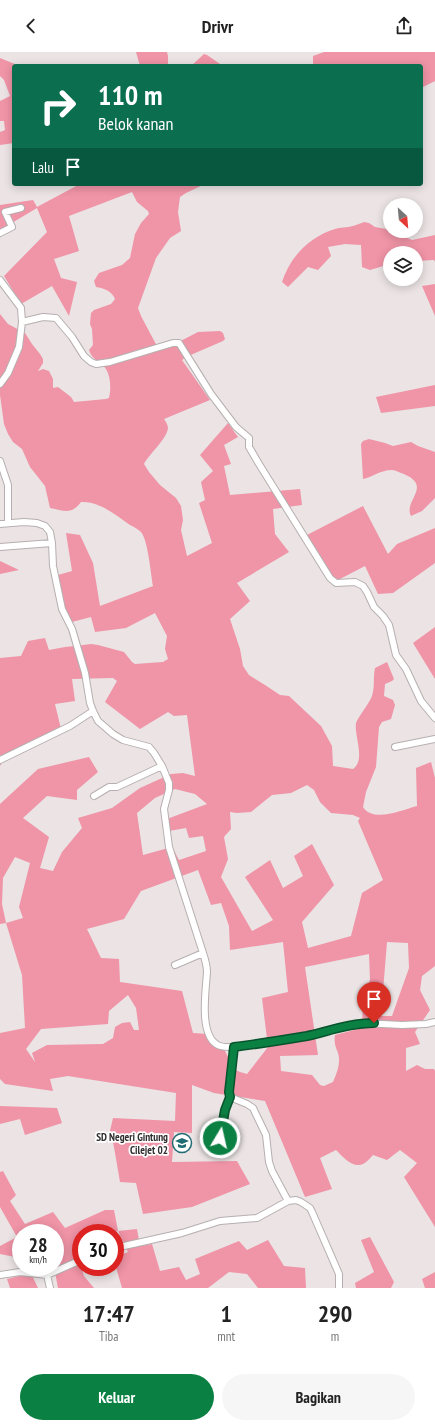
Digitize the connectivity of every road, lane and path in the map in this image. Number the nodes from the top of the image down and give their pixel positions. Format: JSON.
{"nodes":[{"id":1,"x":21,"y":208,"type":"dead end"},
{"id":2,"x":0,"y":233,"type":"edge"},
{"id":3,"x":0,"y":280,"type":"edge"},
{"id":4,"x":22,"y":322,"type":"junction"},
{"id":5,"x":0,"y":384,"type":"edge"},
{"id":6,"x":0,"y":461,"type":"edge"},
{"id":7,"x":8,"y":523,"type":"junction"},
{"id":8,"x":0,"y":524,"type":"edge"},
{"id":9,"x":52,"y":543,"type":"junction"},
{"id":10,"x":0,"y":547,"type":"edge"},
{"id":11,"x":93,"y":711,"type":"junction"},
{"id":12,"x":435,"y":718,"type":"edge"},
{"id":13,"x":435,"y":739,"type":"edge"},
{"id":14,"x":395,"y":746,"type":"dead end"},
{"id":15,"x":0,"y":760,"type":"edge"},
{"id":16,"x":162,"y":766,"type":"junction"},
{"id":17,"x":94,"y":796,"type":"dead end"},
{"id":18,"x":203,"y":953,"type":"junction"},
{"id":19,"x":175,"y":965,"type":"dead end"},
{"id":20,"x":435,"y":1022,"type":"edge"},
{"id":21,"x":234,"y":1047,"type":"junction"},
{"id":22,"x":230,"y":1097,"type":"junction"},
{"id":23,"x":220,"y":1138,"type":"dead end"},
{"id":24,"x":288,"y":1201,"type":"junction"},
{"id":25,"x":124,"y":1246,"type":"edge"},
{"id":26,"x":12,"y":1273,"type":"edge"},
{"id":27,"x":0,"y":1275,"type":"edge"},
{"id":28,"x":47,"y":1276,"type":"edge"},
{"id":29,"x":50,"y":1288,"type":"edge"},
{"id":30,"x":339,"y":1288,"type":"edge"}],
"edges":[{"from":1,"to":2,"type":"street"},
{"from":3,"to":4,"type":"street"},
{"from":4,"to":5,"type":"street"},
{"from":4,"to":12,"type":"street"},
{"from":6,"to":7,"type":"street"},
{"from":7,"to":8,"type":"street"},
{"from":7,"to":9,"type":"street"},
{"from":9,"to":10,"type":"street"},
{"from":9,"to":11,"type":"street"},
{"from":11,"to":15,"type":"street"},
{"from":11,"to":16,"type":"street"},
{"from":13,"to":14,"type":"street"},
{"from":16,"to":17,"type":"street"},
{"from":16,"to":18,"type":"street"},
{"from":18,"to":19,"type":"street"},
{"from":18,"to":21,"type":"street"},
{"from":20,"to":21,"type":"street"},
{"from":21,"to":22,"type":"street"},
{"from":22,"to":23,"type":"street"},
{"from":22,"to":24,"type":"street"},
{"from":24,"to":25,"type":"street"},
{"from":24,"to":30,"type":"street"},
{"from":26,"to":27,"type":"street"},
{"from":28,"to":29,"type":"street"}]}
